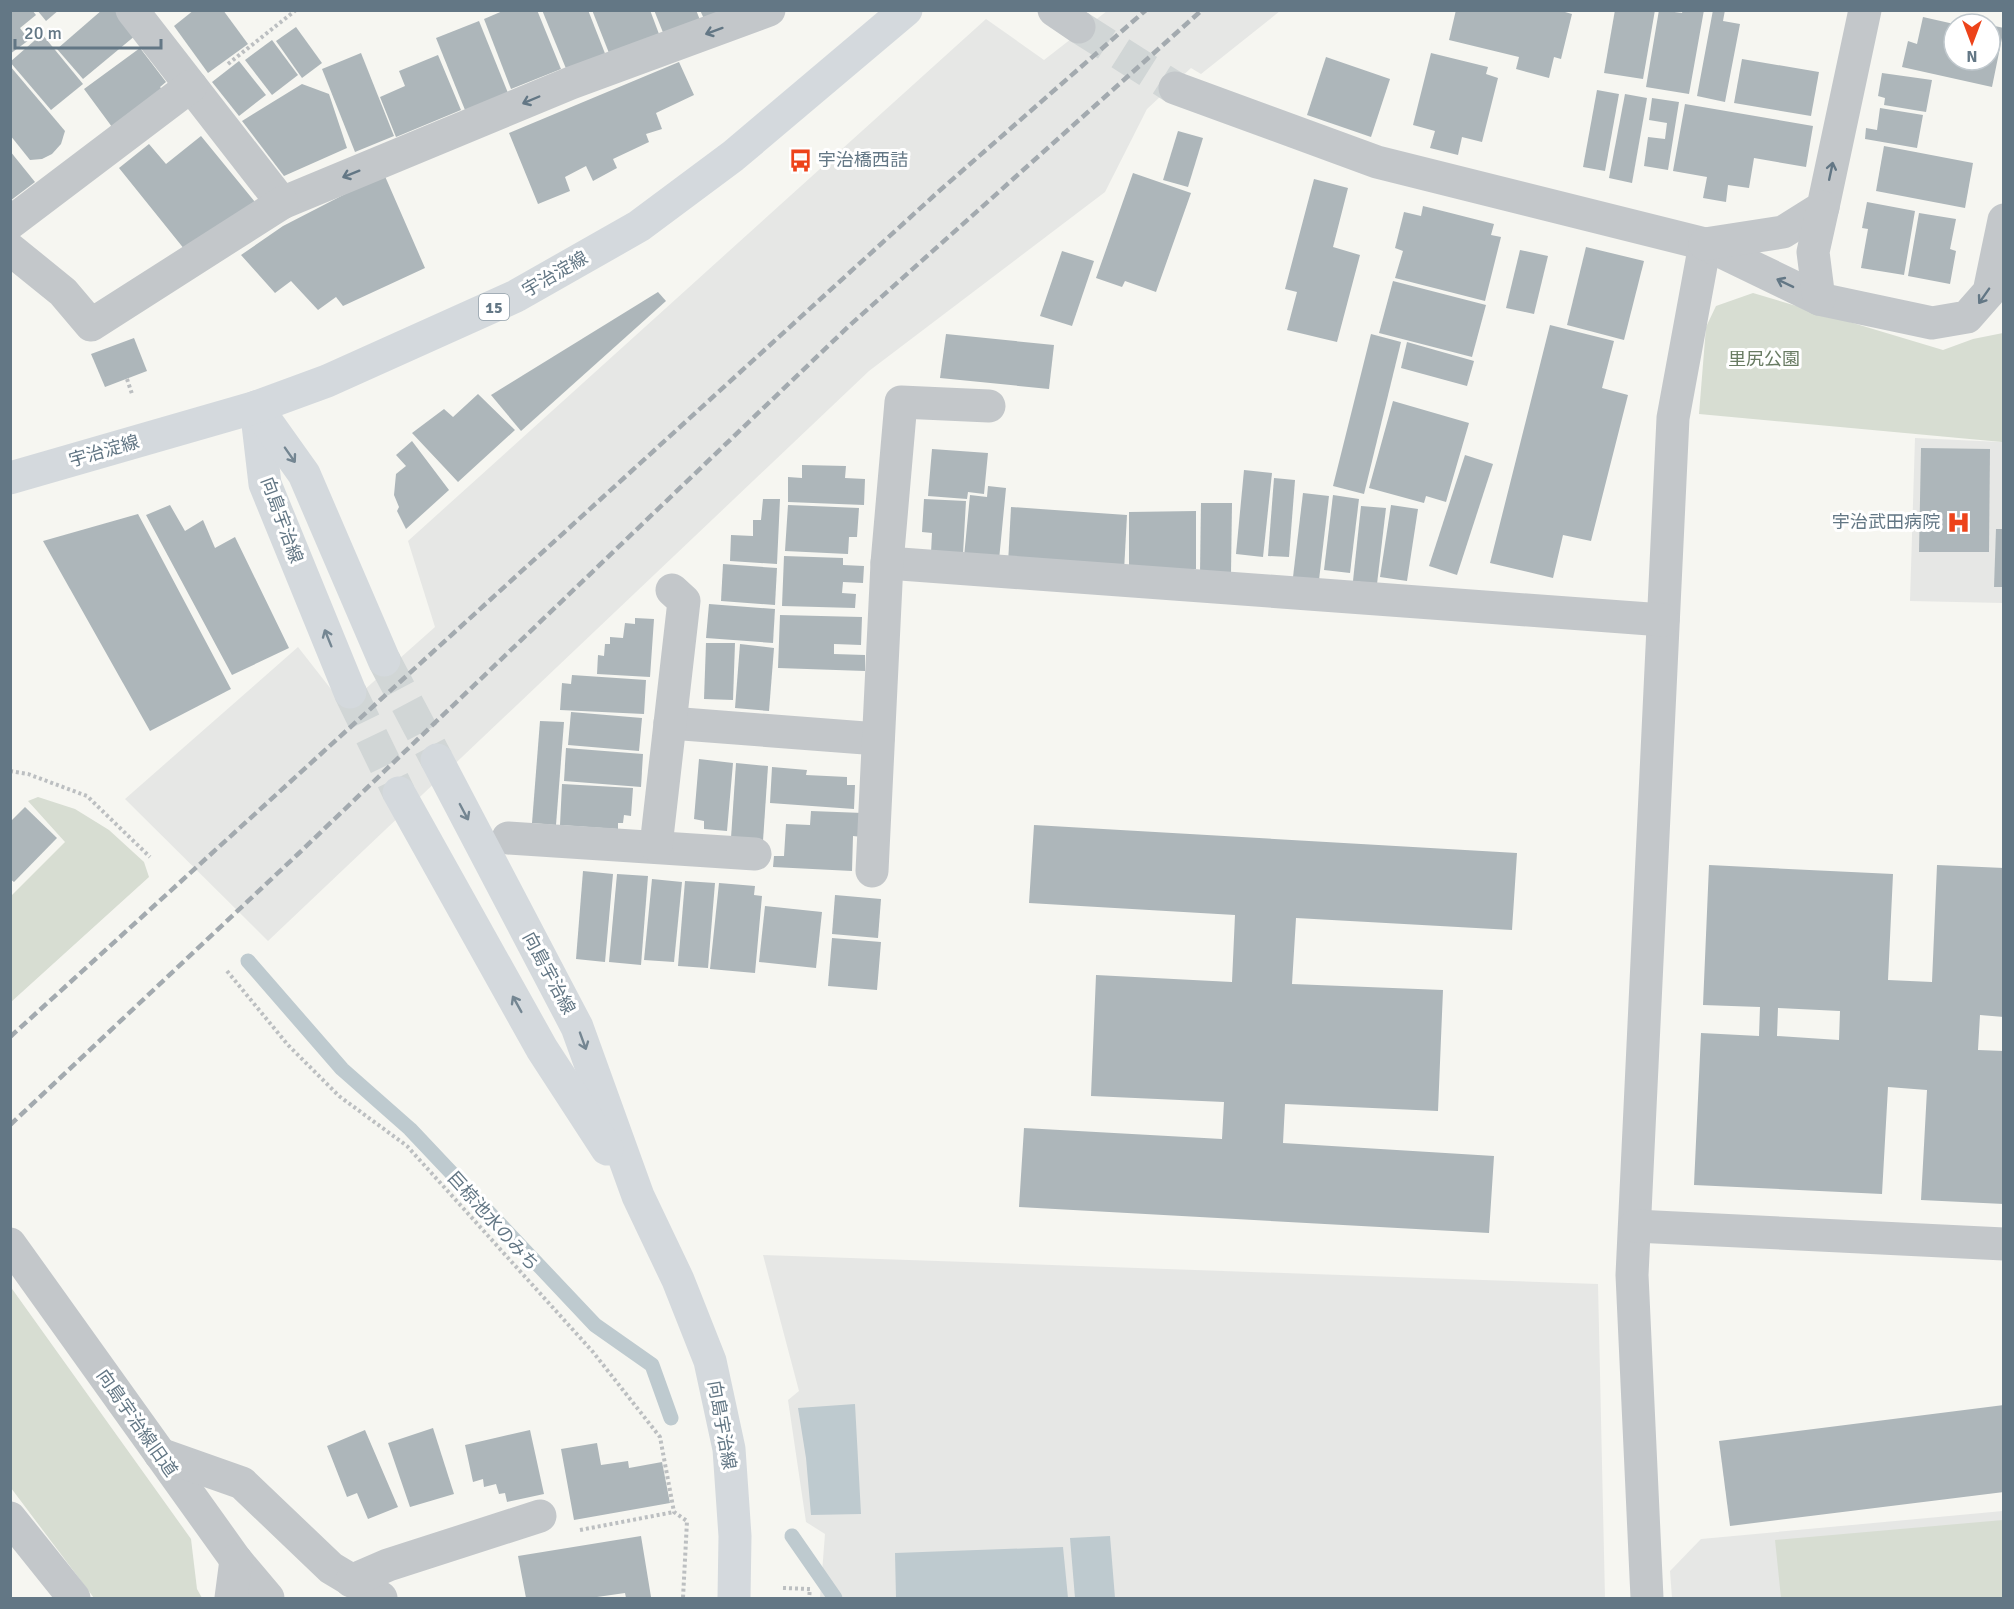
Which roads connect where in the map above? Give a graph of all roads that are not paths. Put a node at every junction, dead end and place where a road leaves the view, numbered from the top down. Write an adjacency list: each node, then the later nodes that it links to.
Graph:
1 (132, 10): 5 (street)
2 (769, 10): 7 (street, one-way to 7)
3 (1865, 10): 8 (street, one-way to 3)
4 (905, 11): 15 (main road, 宇治淀線 / 15)
5 (191, 86): 7 (street); 10 (street)
6 (1175, 88): 11 (street)
7 (282, 203): 12 (street)
8 (1823, 207): 11 (street); 13 (street)
9 (2004, 220): 13 (street, one-way to 13)
10 (10, 223)
11 (1705, 244): 13 (street, one-way to 11); 19 (street)
12 (10, 249)
13 (1819, 299)
14 (989, 406): 17 (street)
15 (256, 407): 16 (main road, 宇治淀線 / 15); 20 (main road, 向島宇治線, one-way to 20); 21 (main road, 向島宇治線, one-way to 15)
16 (10, 478)
17 (887, 563): 19 (street); 23 (street)
18 (672, 590): 22 (street)
19 (1663, 620): 31 (street)
20 (384, 660)
21 (350, 692)
22 (670, 723): 23 (street); 27 (street)
23 (878, 739): 29 (street)
24 (437, 760): 30 (main road, 向島宇治線, one-way to 30)
25 (399, 793): 30 (main road, 向島宇治線, one-way to 25)
26 (508, 838): 27 (street)
27 (656, 846): 28 (street)
28 (755, 854)
29 (872, 871)
30 (638, 1196): 43 (main road, 向島宇治線)
31 (1635, 1226): 33 (street); 44 (street)
32 (10, 1244): 34 (street, 向島宇治線旧道)
33 (2004, 1244)
34 (160, 1454): 37 (street, 向島宇治線旧道); 38 (street)
35 (540, 1516): 38 (street)
36 (10, 1518): 39 (street)
37 (236, 1560): 40 (street); 41 (street, 向島宇治線旧道)
38 (351, 1581): 42 (street)
39 (74, 1599)
40 (231, 1599)
41 (268, 1599)
42 (381, 1599)
43 (734, 1599)
44 (1647, 1599)

